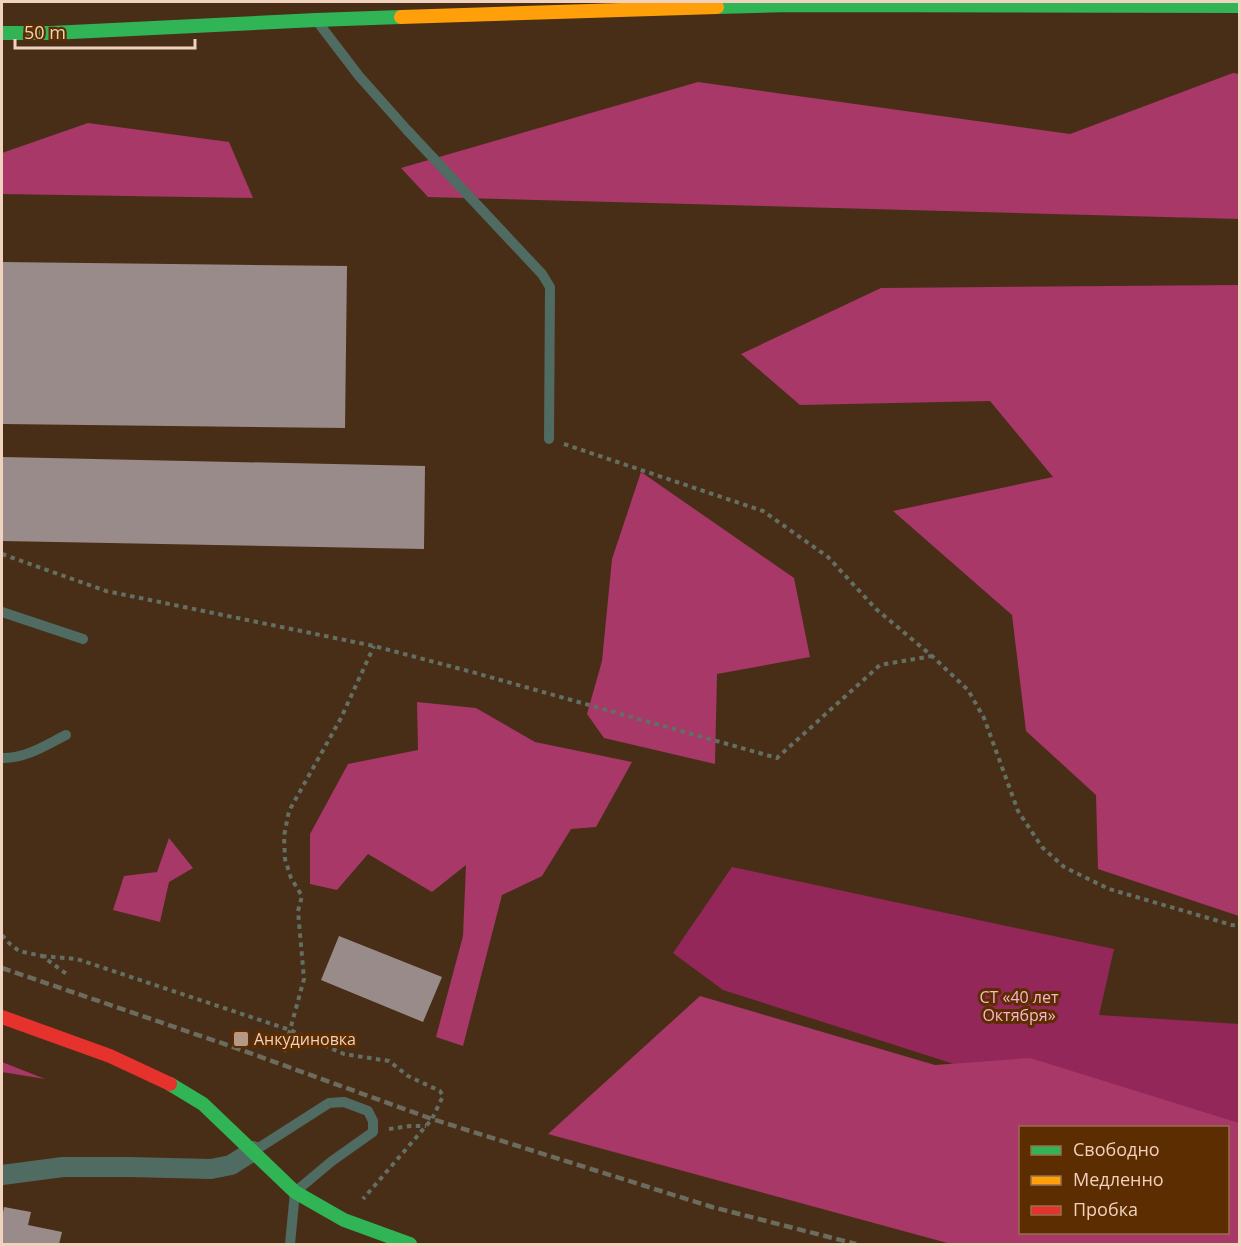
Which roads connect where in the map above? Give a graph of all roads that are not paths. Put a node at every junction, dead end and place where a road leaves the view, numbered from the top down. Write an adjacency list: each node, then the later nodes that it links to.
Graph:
1 (1239, 6): 2 (main road)
2 (316, 20): 3 (main road); 4 (lane)
3 (2, 33)
4 (549, 439)
5 (2, 612): 6 (lane)
6 (83, 639)
7 (66, 735): 8 (lane)
8 (2, 758)
9 (2, 1017): 10 (main road)
10 (253, 1151): 11 (street); 12 (main road); 12 (lane)
11 (2, 1175)
12 (295, 1192): 13 (lane); 14 (main road)
13 (290, 1245)
14 (410, 1245)

